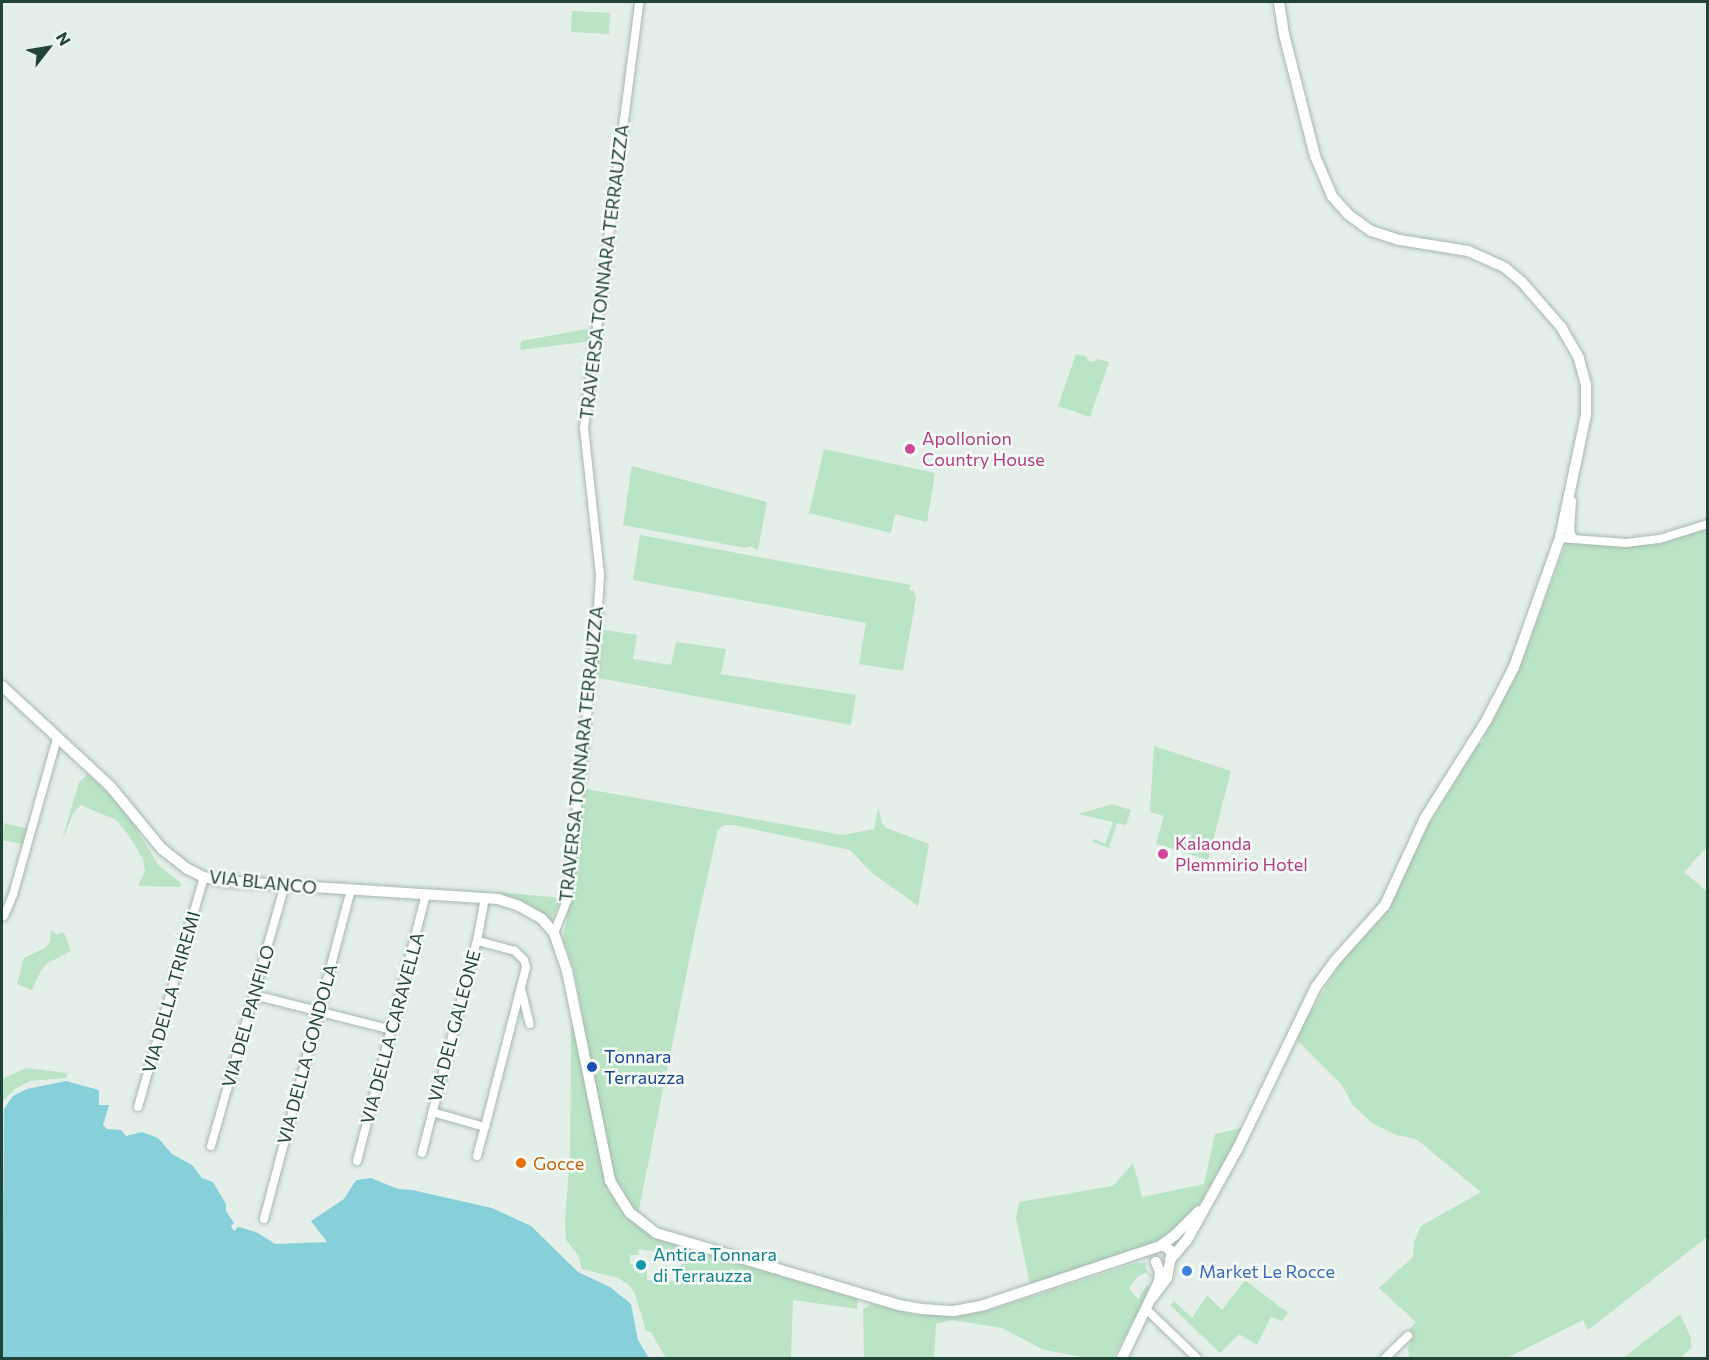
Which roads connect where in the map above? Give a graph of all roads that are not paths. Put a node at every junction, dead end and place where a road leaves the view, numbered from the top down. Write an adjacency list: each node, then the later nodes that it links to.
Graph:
1 (639, 2): 15 (street, TRAVERSA TONNARA TERRAUZZA)
2 (1279, 2): 3 (street)
3 (1573, 480): 5 (street); 6 (street)
4 (1707, 524): 6 (street)
5 (1560, 538): 6 (street); 29 (street)
6 (1573, 538)
7 (2, 686): 8 (street, VIA BLANCO)
8 (57, 738): 9 (street, VIA BLANCO); 14 (street)
9 (204, 877): 10 (street, VIA BLANCO); 22 (street, VIA DELLA TRIREMI)
10 (285, 885): 11 (street, VIA BLANCO); 18 (street, VIA DEL PANFILO)
11 (351, 890): 12 (street, VIA BLANCO); 19 (street, VIA DELLA GONDOLA)
12 (426, 895): 13 (street, VIA BLANCO); 21 (street, VIA DELLA CARAVELLA)
13 (485, 898): 15 (street, VIA BLANCO); 16 (street, VIA DEL GALEONE)
14 (2, 918)
15 (554, 933): 34 (street)
16 (477, 941): 17 (street); 23 (street, VIA DEL GALEONE)
17 (521, 987): 20 (street); 24 (street)
18 (254, 995): 19 (street); 25 (street, VIA DEL PANFILO)
19 (319, 1011): 21 (street); 30 (street, VIA DELLA GONDOLA)
20 (530, 1024)
21 (392, 1030): 28 (street, VIA DELLA CARAVELLA)
22 (138, 1107)
23 (432, 1112): 24 (street); 26 (street, VIA DEL GALEONE)
24 (485, 1126): 27 (street)
25 (211, 1146)
26 (422, 1153)
27 (477, 1156)
28 (357, 1161)
29 (1207, 1201): 31 (street); 33 (street)
30 (264, 1219)
31 (1158, 1247): 32 (street); 33 (street); 34 (street)
32 (1155, 1261): 33 (street); 34 (street); 35 (street)
33 (1170, 1261): 35 (street)
34 (1105, 1265)
35 (1152, 1298): 36 (street)
36 (1146, 1309): 38 (street); 39 (street)
37 (1408, 1336): 40 (street)
38 (1122, 1359)
39 (1197, 1359)
40 (1385, 1359)

